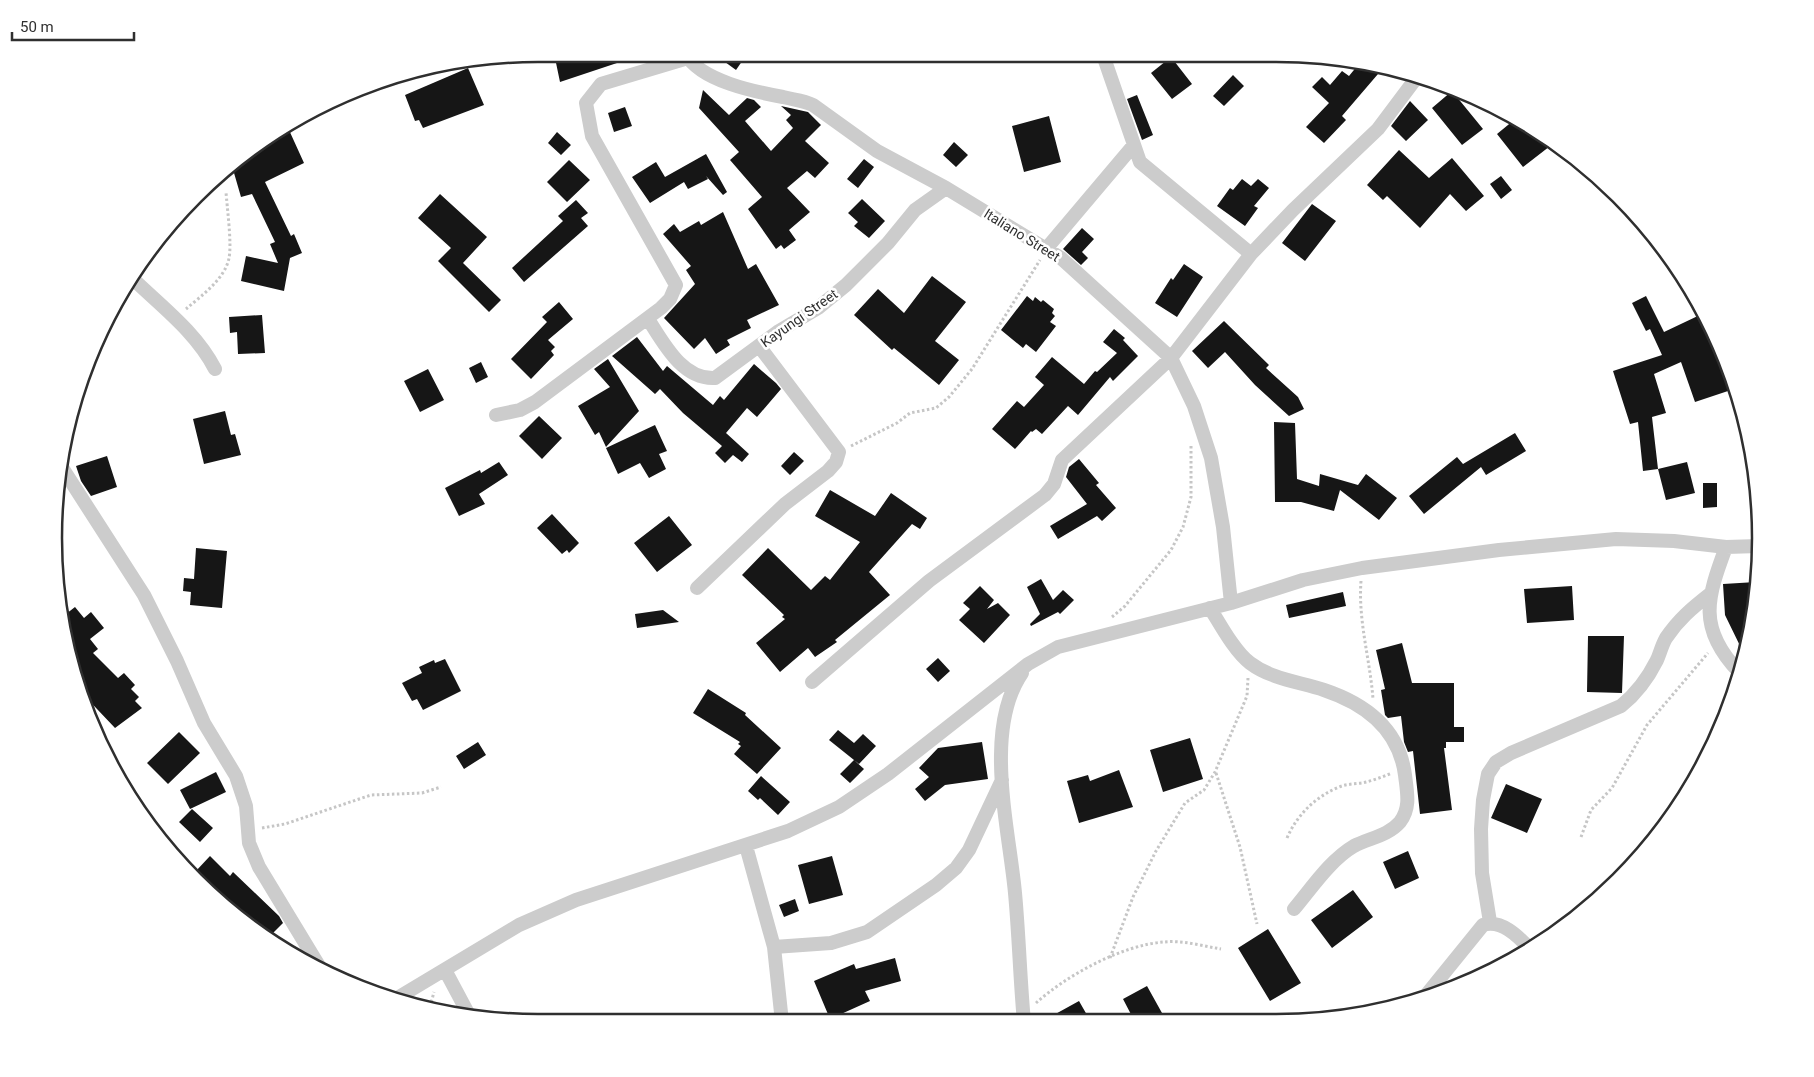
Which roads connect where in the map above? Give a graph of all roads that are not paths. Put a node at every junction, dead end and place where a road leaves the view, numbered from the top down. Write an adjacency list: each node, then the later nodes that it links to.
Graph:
1 (668, 62): 10 (street)
2 (693, 62): 6 (street, Italiano Street)
3 (1106, 62): 5 (street)
4 (1413, 83): 8 (street)
5 (1133, 146): 7 (street); 8 (street)
6 (946, 188): 7 (street, Italiano Street); 11 (street, Kayungi Street)
7 (1046, 249): 12 (street, Italiano Street)
8 (1251, 254): 12 (street)
9 (137, 283): 13 (street)
10 (648, 319): 11 (street, Kayungi Street); 14 (street)
11 (758, 346): 18 (street)
12 (1171, 358): 20 (street, Italiano Street); 24 (street)
13 (215, 369)
14 (496, 415)
15 (67, 475): 31 (street)
16 (1726, 546): 17 (street); 19 (street); 20 (street)
17 (1752, 546)
18 (696, 588)
19 (1710, 594): 23 (street); 28 (street)
20 (1231, 603): 21 (street)
21 (1210, 608): 22 (street); 27 (street)
22 (1028, 664): 25 (street); 26 (street)
23 (1734, 665)
24 (812, 682)
25 (1002, 779): 30 (street); 37 (street)
26 (746, 846): 30 (street); 32 (street)
27 (1294, 909)
28 (1490, 922): 29 (street); 33 (street)
29 (1525, 944)
30 (774, 947): 36 (street)
31 (314, 958)
32 (445, 970): 34 (street); 35 (street)
33 (1431, 988)
34 (403, 995)
35 (464, 1008)
36 (781, 1014)
37 (1023, 1014)

